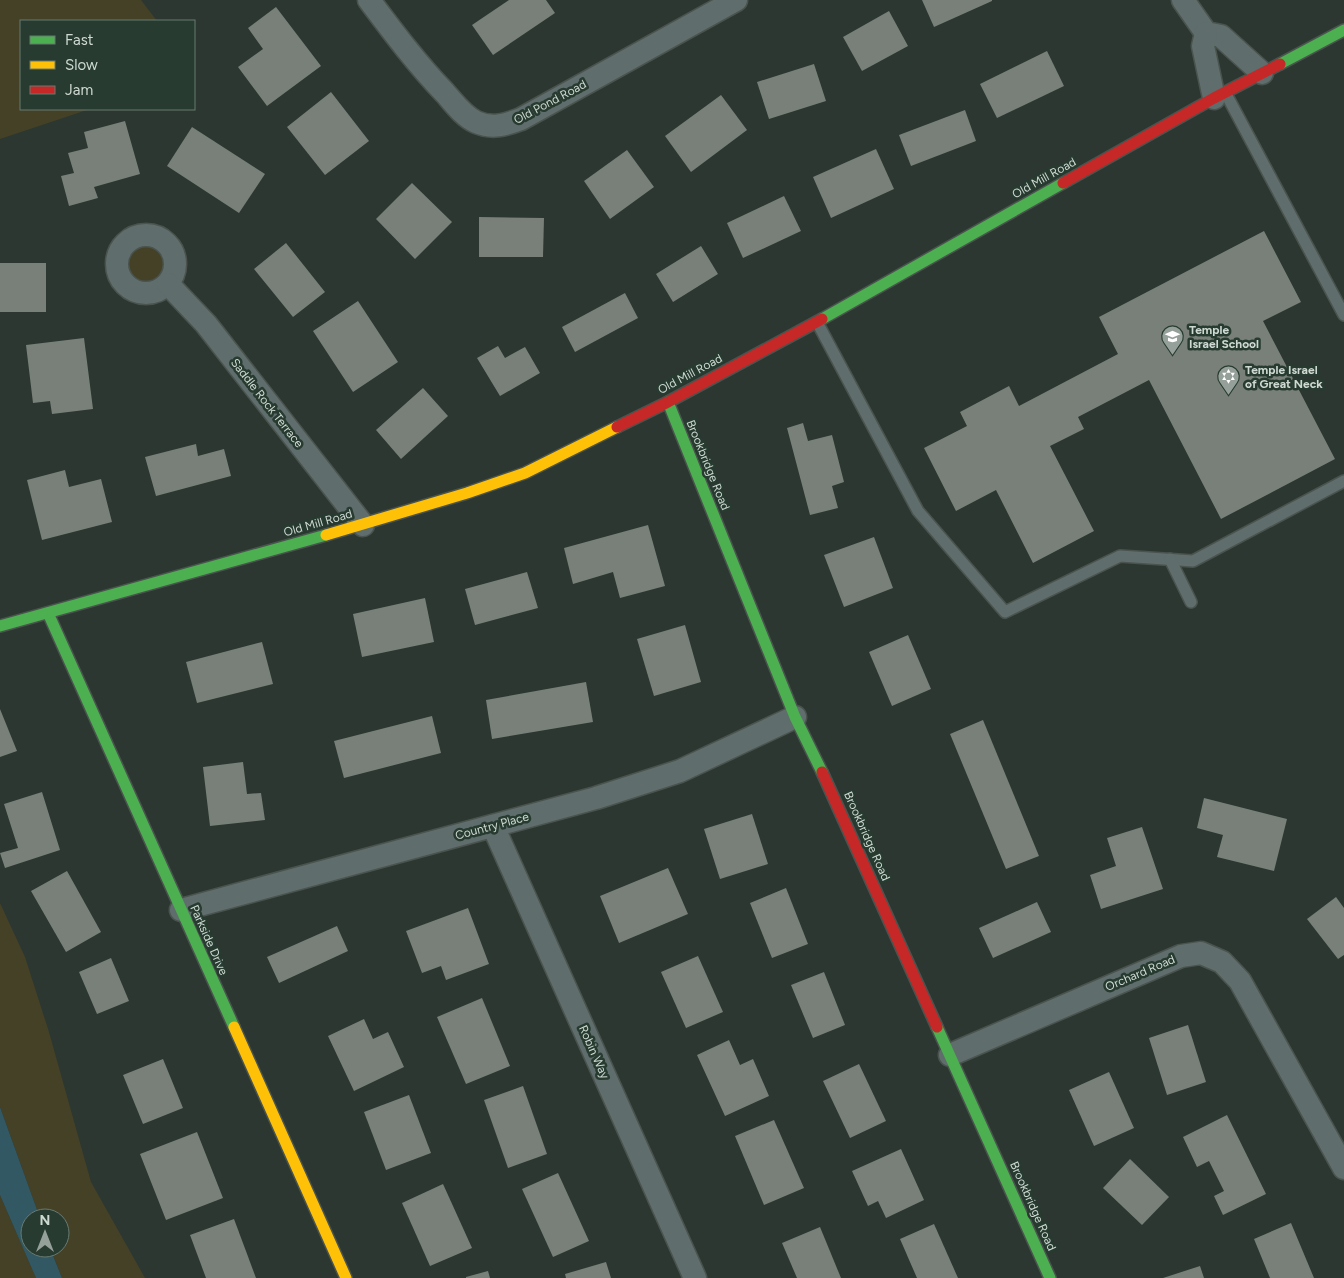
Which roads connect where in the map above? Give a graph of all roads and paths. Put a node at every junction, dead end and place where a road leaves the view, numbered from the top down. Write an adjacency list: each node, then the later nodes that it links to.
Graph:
1 (369, 0): 2 (street, Old Pond Road)
2 (736, 0)
3 (1183, 0): 5 (street)
4 (1344, 30): 6 (street, Old Mill Road)
5 (1206, 33): 6 (street); 7 (street)
6 (1262, 73): 7 (street, Old Mill Road)
7 (1220, 95): 9 (lane); 10 (street, Old Mill Road)
8 (168, 284): 13 (street, Saddle Rock Terrace)
9 (1344, 315)
10 (816, 322): 11 (street, Old Mill Road); 14 (lane)
11 (668, 402): 13 (street, Old Mill Road); 18 (street, Brookbridge Road)
12 (1344, 481): 14 (lane)
13 (363, 525): 16 (street, Old Mill Road)
14 (1170, 559): 15 (lane)
15 (1191, 602)
16 (48, 613): 17 (street, Old Mill Road); 20 (street, Parkside Drive)
17 (0, 626)
18 (796, 717): 19 (street, Country Place); 21 (street, Brookbridge Road)
19 (493, 826): 20 (street, Country Place); 24 (street, Robin Way)
20 (180, 910): 23 (street, Parkside Drive)
21 (950, 1055): 22 (street, Orchard Road); 25 (street, Brookbridge Road)
22 (1344, 1168)
23 (346, 1278)
24 (695, 1278)
25 (1050, 1278)

